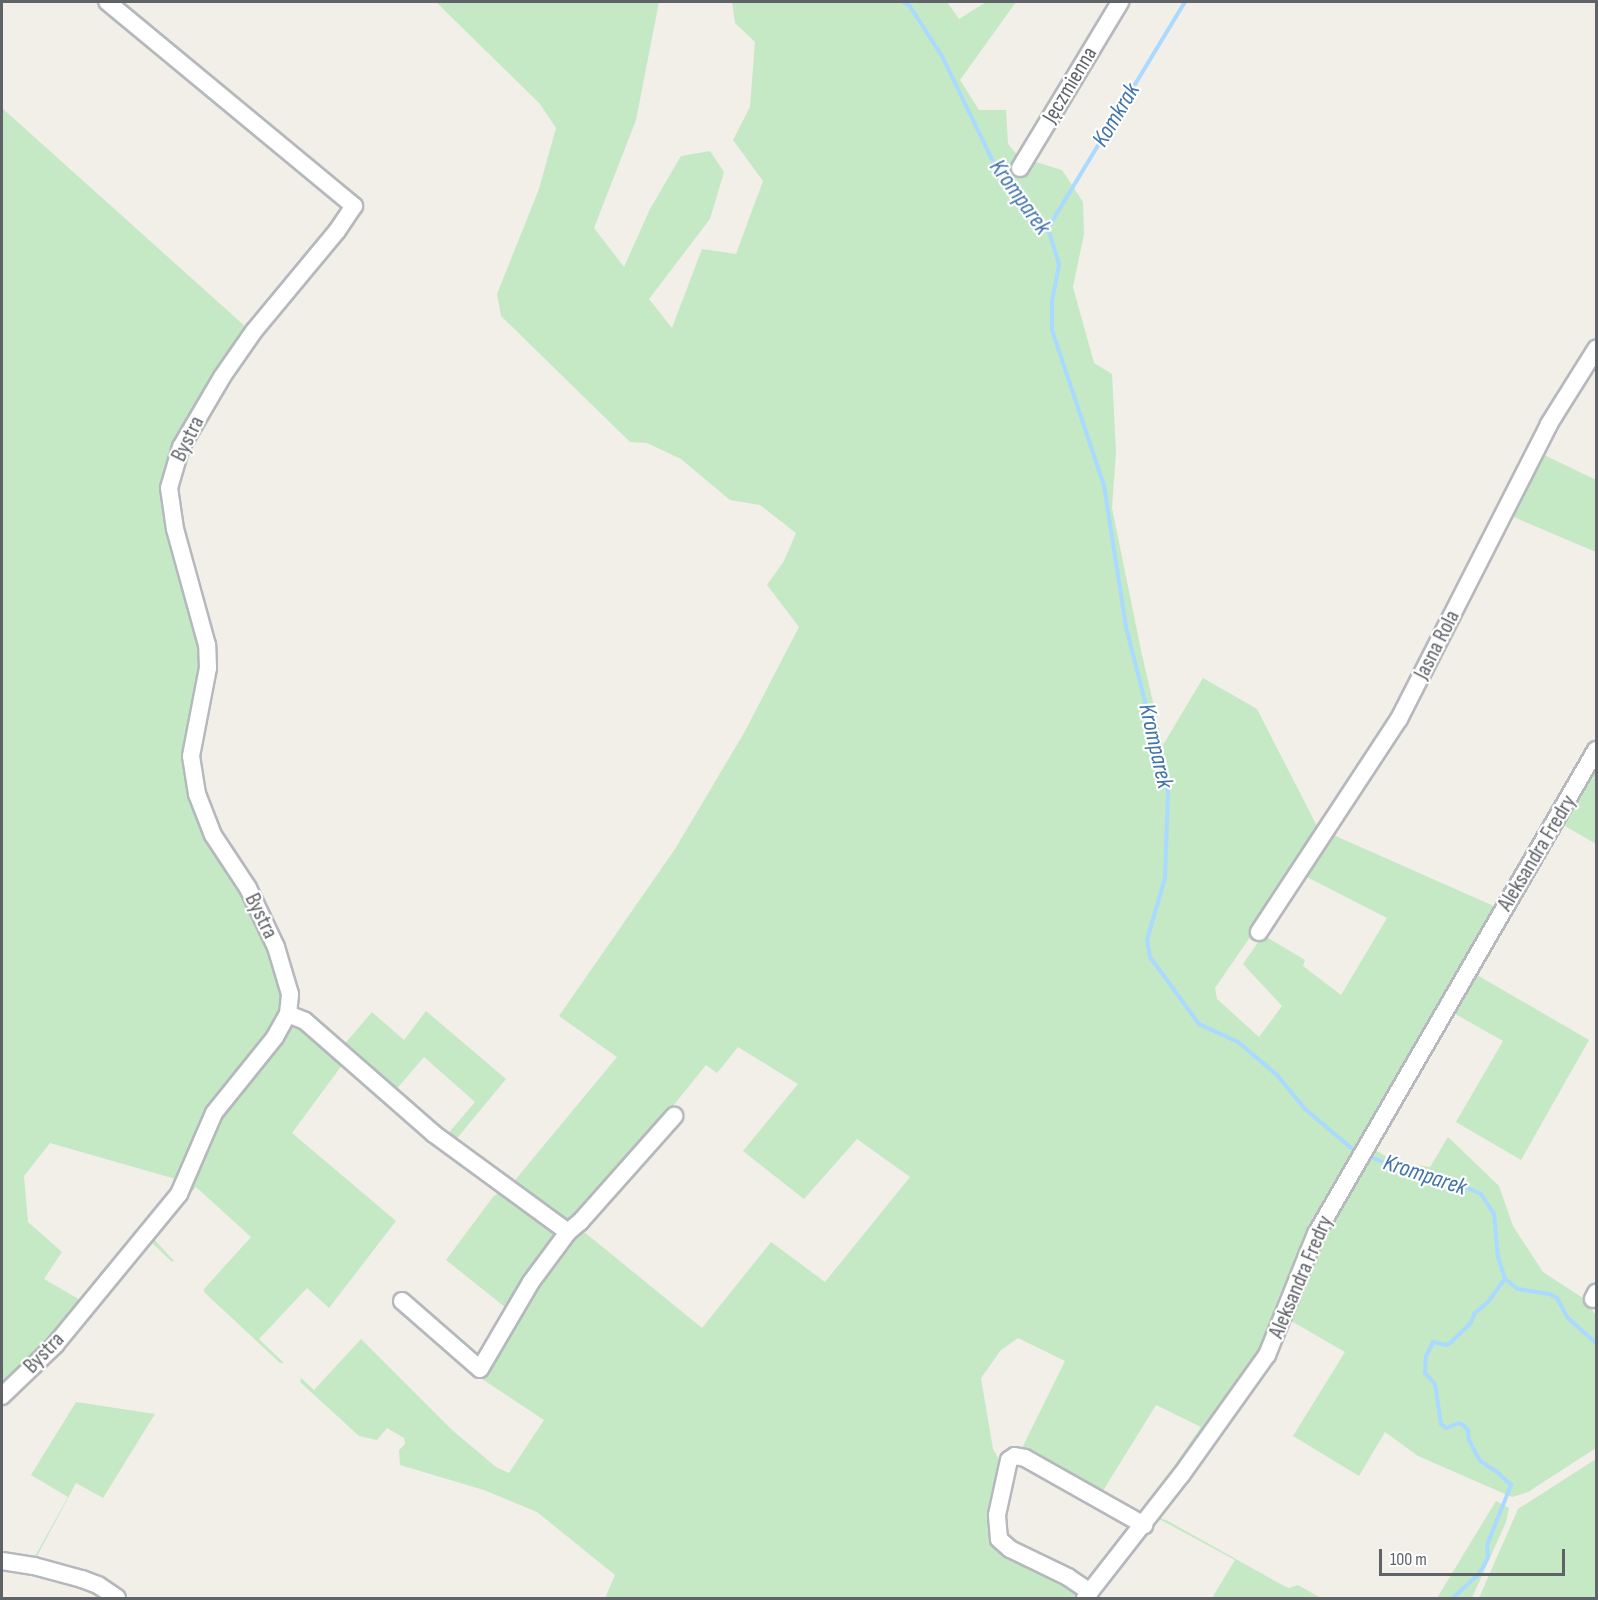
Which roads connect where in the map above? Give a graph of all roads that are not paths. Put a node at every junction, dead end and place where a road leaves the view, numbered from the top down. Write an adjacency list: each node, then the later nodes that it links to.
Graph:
1 (107, 2): 7 (street, Bystra)
2 (1120, 2): 3 (street, Jęczmienna)
3 (1020, 168)
4 (1596, 349): 6 (street, Jasna Rola)
5 (1596, 750): 12 (street, Aleksandra Fredry)
6 (1259, 932)
7 (288, 1014): 9 (street); 11 (street, Bystra)
8 (674, 1116): 9 (street)
9 (568, 1232): 10 (street)
10 (402, 1301)
11 (2, 1396)
12 (1144, 1525): 14 (street, Aleksandra Fredry); 14 (street)
13 (2, 1561): 15 (street)
14 (1088, 1595)
15 (117, 1599)

